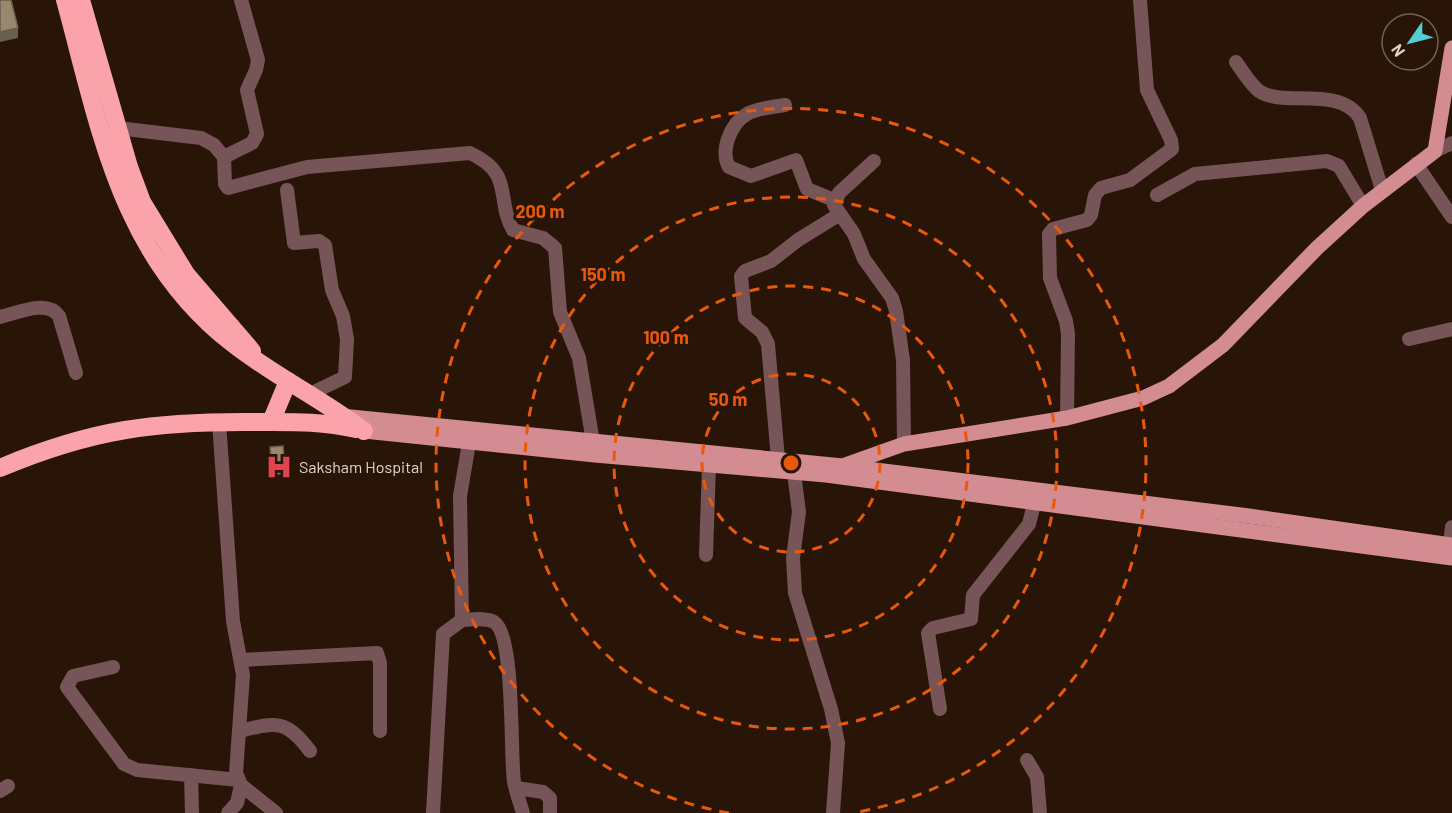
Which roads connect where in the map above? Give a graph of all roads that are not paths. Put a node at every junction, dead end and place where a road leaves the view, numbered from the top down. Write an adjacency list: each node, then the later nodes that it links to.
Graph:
1 (65, 0): 24 (highway)
2 (81, 0): 8 (highway)
3 (241, 0): 11 (street)
4 (1140, 0): 29 (street)
5 (1452, 48): 10 (main road)
6 (1236, 62): 15 (street)
7 (785, 105): 17 (street)
8 (118, 128): 11 (street); 24 (highway)
9 (1452, 143): 10 (street)
10 (1435, 151): 13 (main road)
11 (224, 157): 34 (street)
12 (874, 161): 17 (street)
13 (1416, 164): 15 (main road); 20 (street)
14 (287, 190): 27 (street)
15 (1382, 190): 18 (main road)
16 (1157, 195): 18 (street)
17 (834, 200): 19 (street)
18 (1363, 206): 29 (main road)
19 (840, 214): 36 (street); 37 (street)
20 (1452, 217)
21 (0, 317): 25 (street)
22 (1452, 329): 23 (street)
23 (1409, 339)
24 (264, 366): 26 (highway)
25 (76, 373)
26 (288, 381): 27 (highway); 31 (highway)
27 (310, 394): 28 (highway)
28 (344, 416): 32 (main road); 33 (highway); 34 (main road)
29 (1067, 418): 36 (main road)
30 (219, 422): 31 (highway); 40 (highway); 48 (street)
31 (272, 422): 32 (highway)
32 (323, 422): 33 (highway)
33 (364, 431): 35 (main road)
34 (593, 442): 37 (main road)
35 (469, 443): 38 (main road); 47 (street)
36 (904, 444): 39 (main road)
37 (778, 459): 39 (main road)
38 (709, 465): 41 (main road); 46 (street)
39 (843, 466): 42 (main road); 43 (main road)
40 (0, 468)
41 (794, 473): 42 (main road); 64 (street)
42 (826, 475): 43 (main road)
43 (1037, 496): 45 (main road); 50 (street)
44 (1452, 527): 45 (street)
45 (1451, 549)
46 (706, 555)
47 (462, 621): 57 (street); 61 (street)
48 (241, 660): 51 (street); 52 (street)
49 (113, 667): 55 (street)
50 (940, 709)
51 (240, 731): 53 (street); 56 (street)
52 (380, 731)
53 (310, 752)
54 (1027, 760): 65 (street)
55 (191, 775): 56 (street); 58 (street)
56 (240, 782): 59 (street); 60 (street)
57 (516, 788): 62 (street); 63 (street)
58 (192, 813)
59 (228, 813)
60 (276, 813)
61 (433, 813)
62 (523, 813)
63 (550, 813)
64 (833, 813)
65 (1040, 813)

